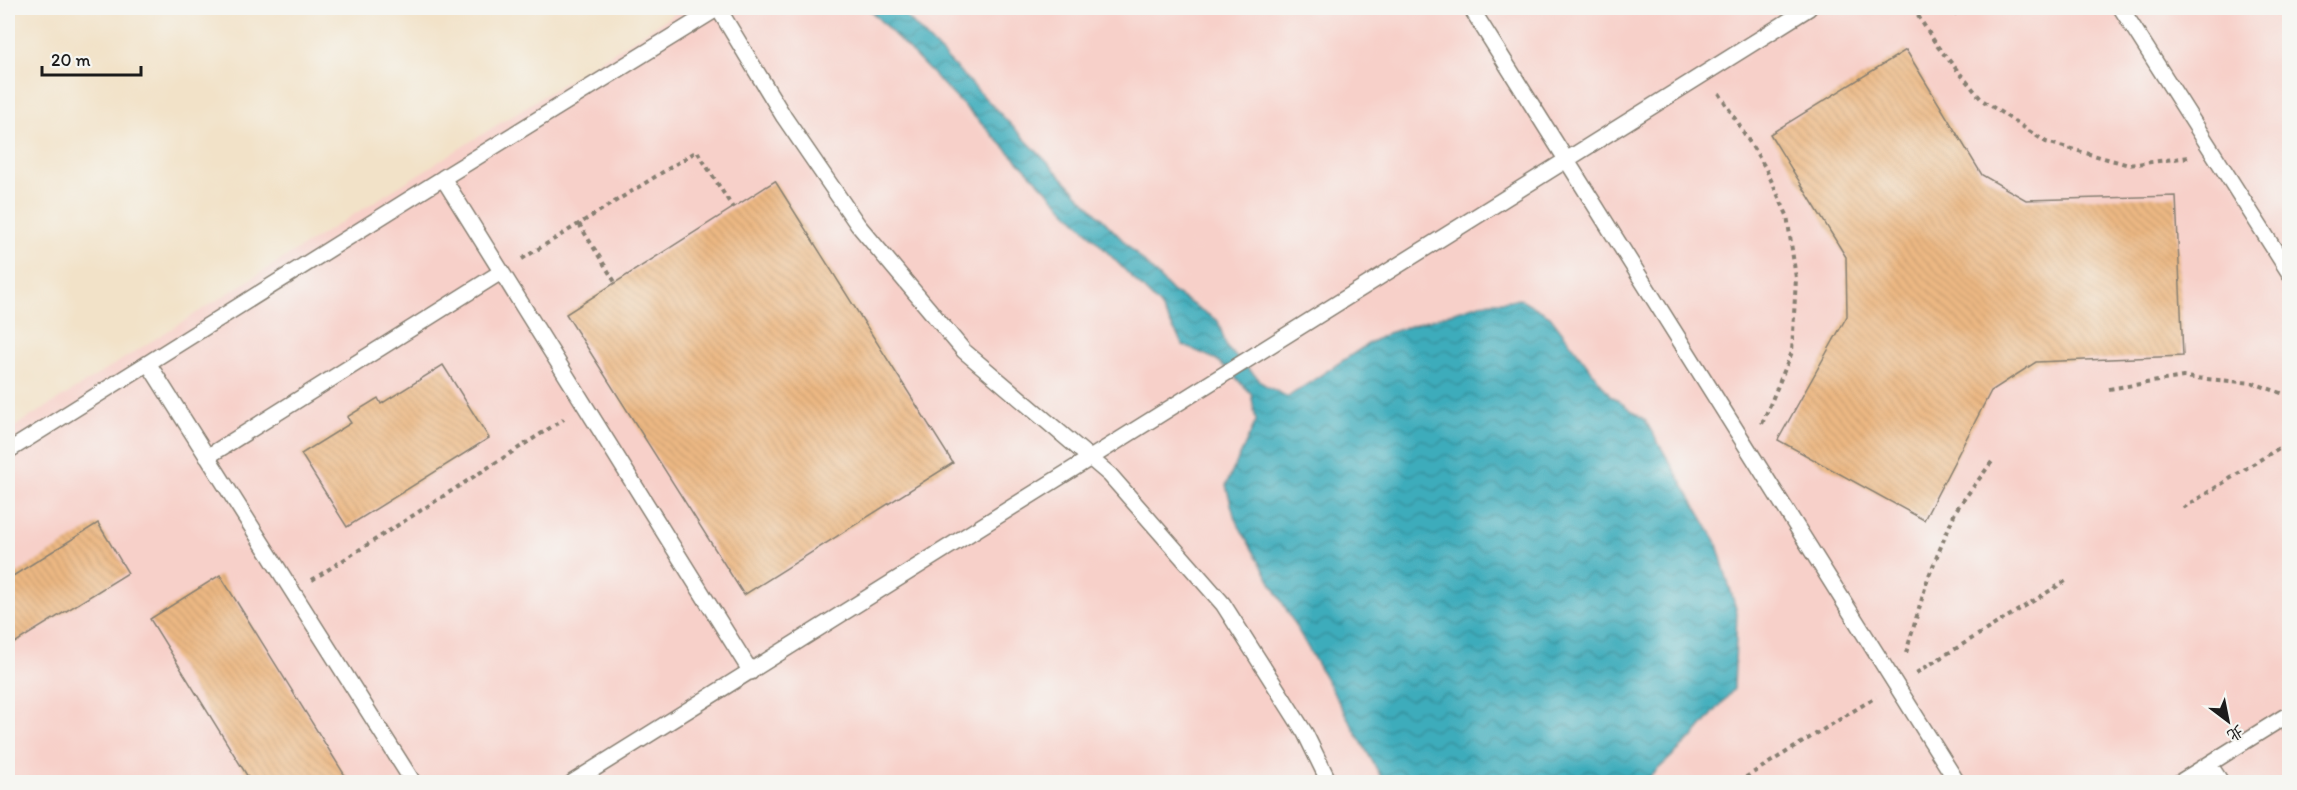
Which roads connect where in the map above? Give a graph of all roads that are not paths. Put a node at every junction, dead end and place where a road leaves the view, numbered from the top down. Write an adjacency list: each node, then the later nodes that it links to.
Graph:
1 (1471, 8): 4 (lane)
2 (1809, 8): 4 (lane)
3 (2121, 8): 7 (lane)
4 (1567, 160): 11 (lane); 18 (lane)
5 (442, 178): 6 (lane); 8 (lane); 11 (lane)
6 (501, 272): 10 (lane); 12 (lane)
7 (2289, 274)
8 (148, 363): 9 (lane); 10 (lane)
9 (8, 451)
10 (207, 457): 15 (lane)
11 (1091, 458): 12 (lane); 17 (lane)
12 (751, 672): 16 (lane)
13 (2288, 719): 14 (lane)
14 (2209, 764): 19 (lane); 20 (lane)
15 (413, 783)
16 (573, 783)
17 (1329, 783)
18 (1957, 783)
19 (2180, 783)
20 (2221, 783)

